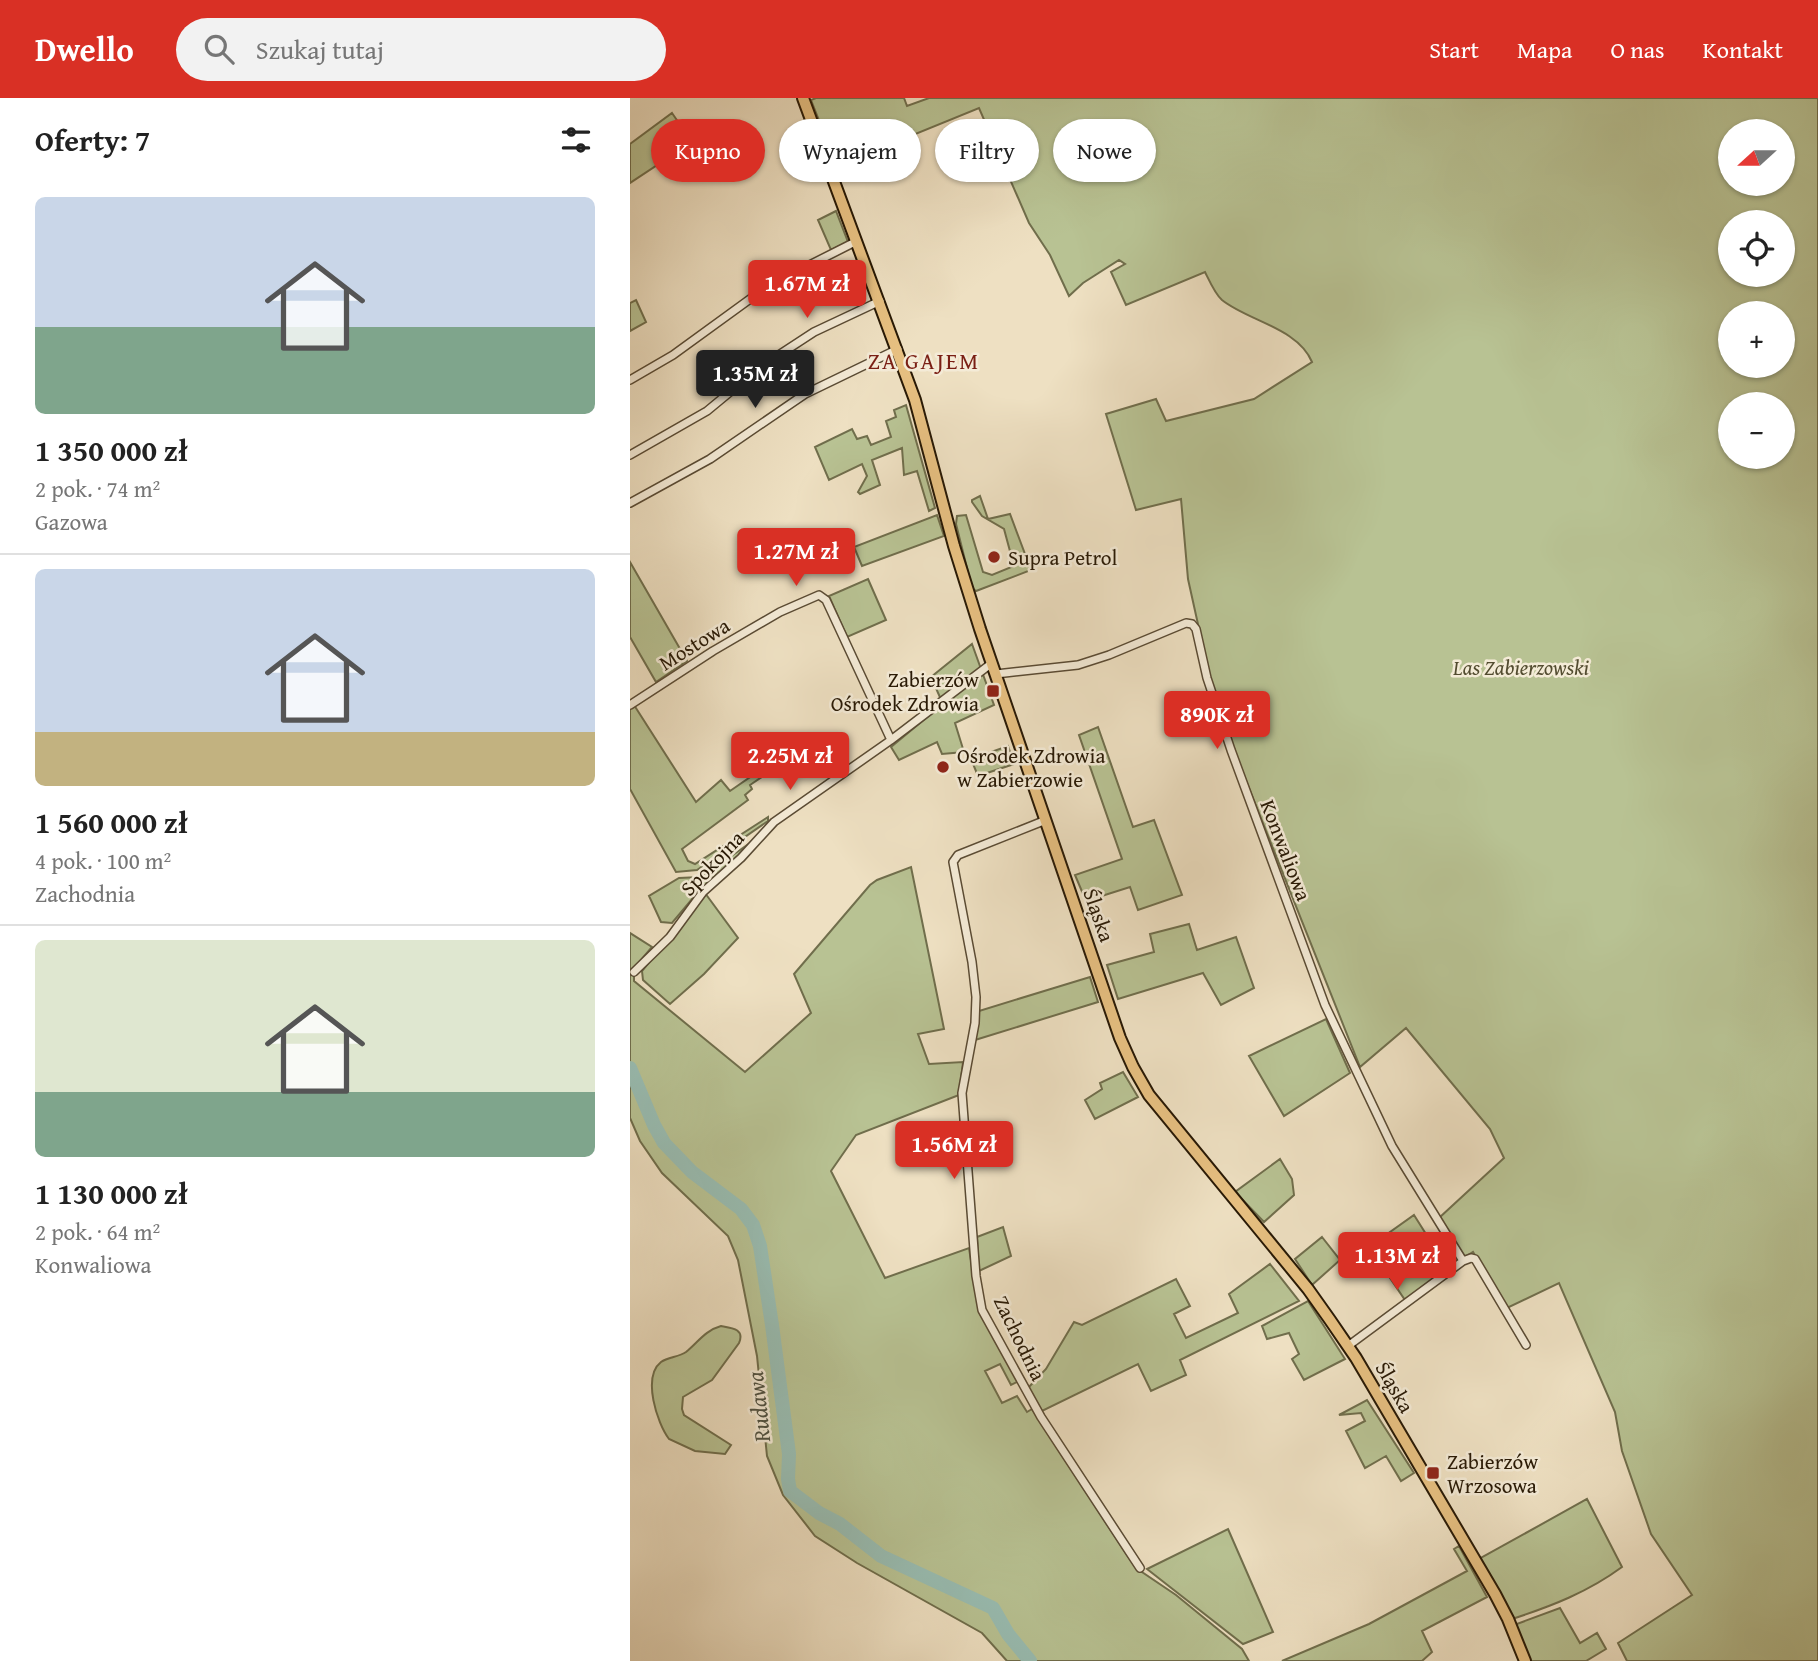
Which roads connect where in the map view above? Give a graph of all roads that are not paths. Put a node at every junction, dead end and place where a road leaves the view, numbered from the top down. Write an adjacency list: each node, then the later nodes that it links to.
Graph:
1 (803, 98): 2 (main road, Śląska)
2 (857, 241): 3 (main road, Śląska); 5 (street)
3 (880, 301): 4 (main road, Śląska); 6 (street)
4 (898, 349): 7 (street); 8 (main road, Śląska)
5 (630, 380)
6 (630, 455)
7 (630, 503)
8 (994, 668): 10 (street, Spokojna); 11 (main road, Śląska); 13 (street, Konwaliowa)
9 (630, 705): 10 (street, Mostowa)
10 (891, 740): 12 (street, Spokojna)
11 (1046, 820): 15 (main road, Śląska); 16 (street, Zachodnia)
12 (634, 972)
13 (1463, 1261): 14 (street, Konwaliowa); 15 (street)
14 (1526, 1345)
15 (1348, 1346): 17 (main road, Śląska)
16 (1140, 1568)
17 (1525, 1661)

